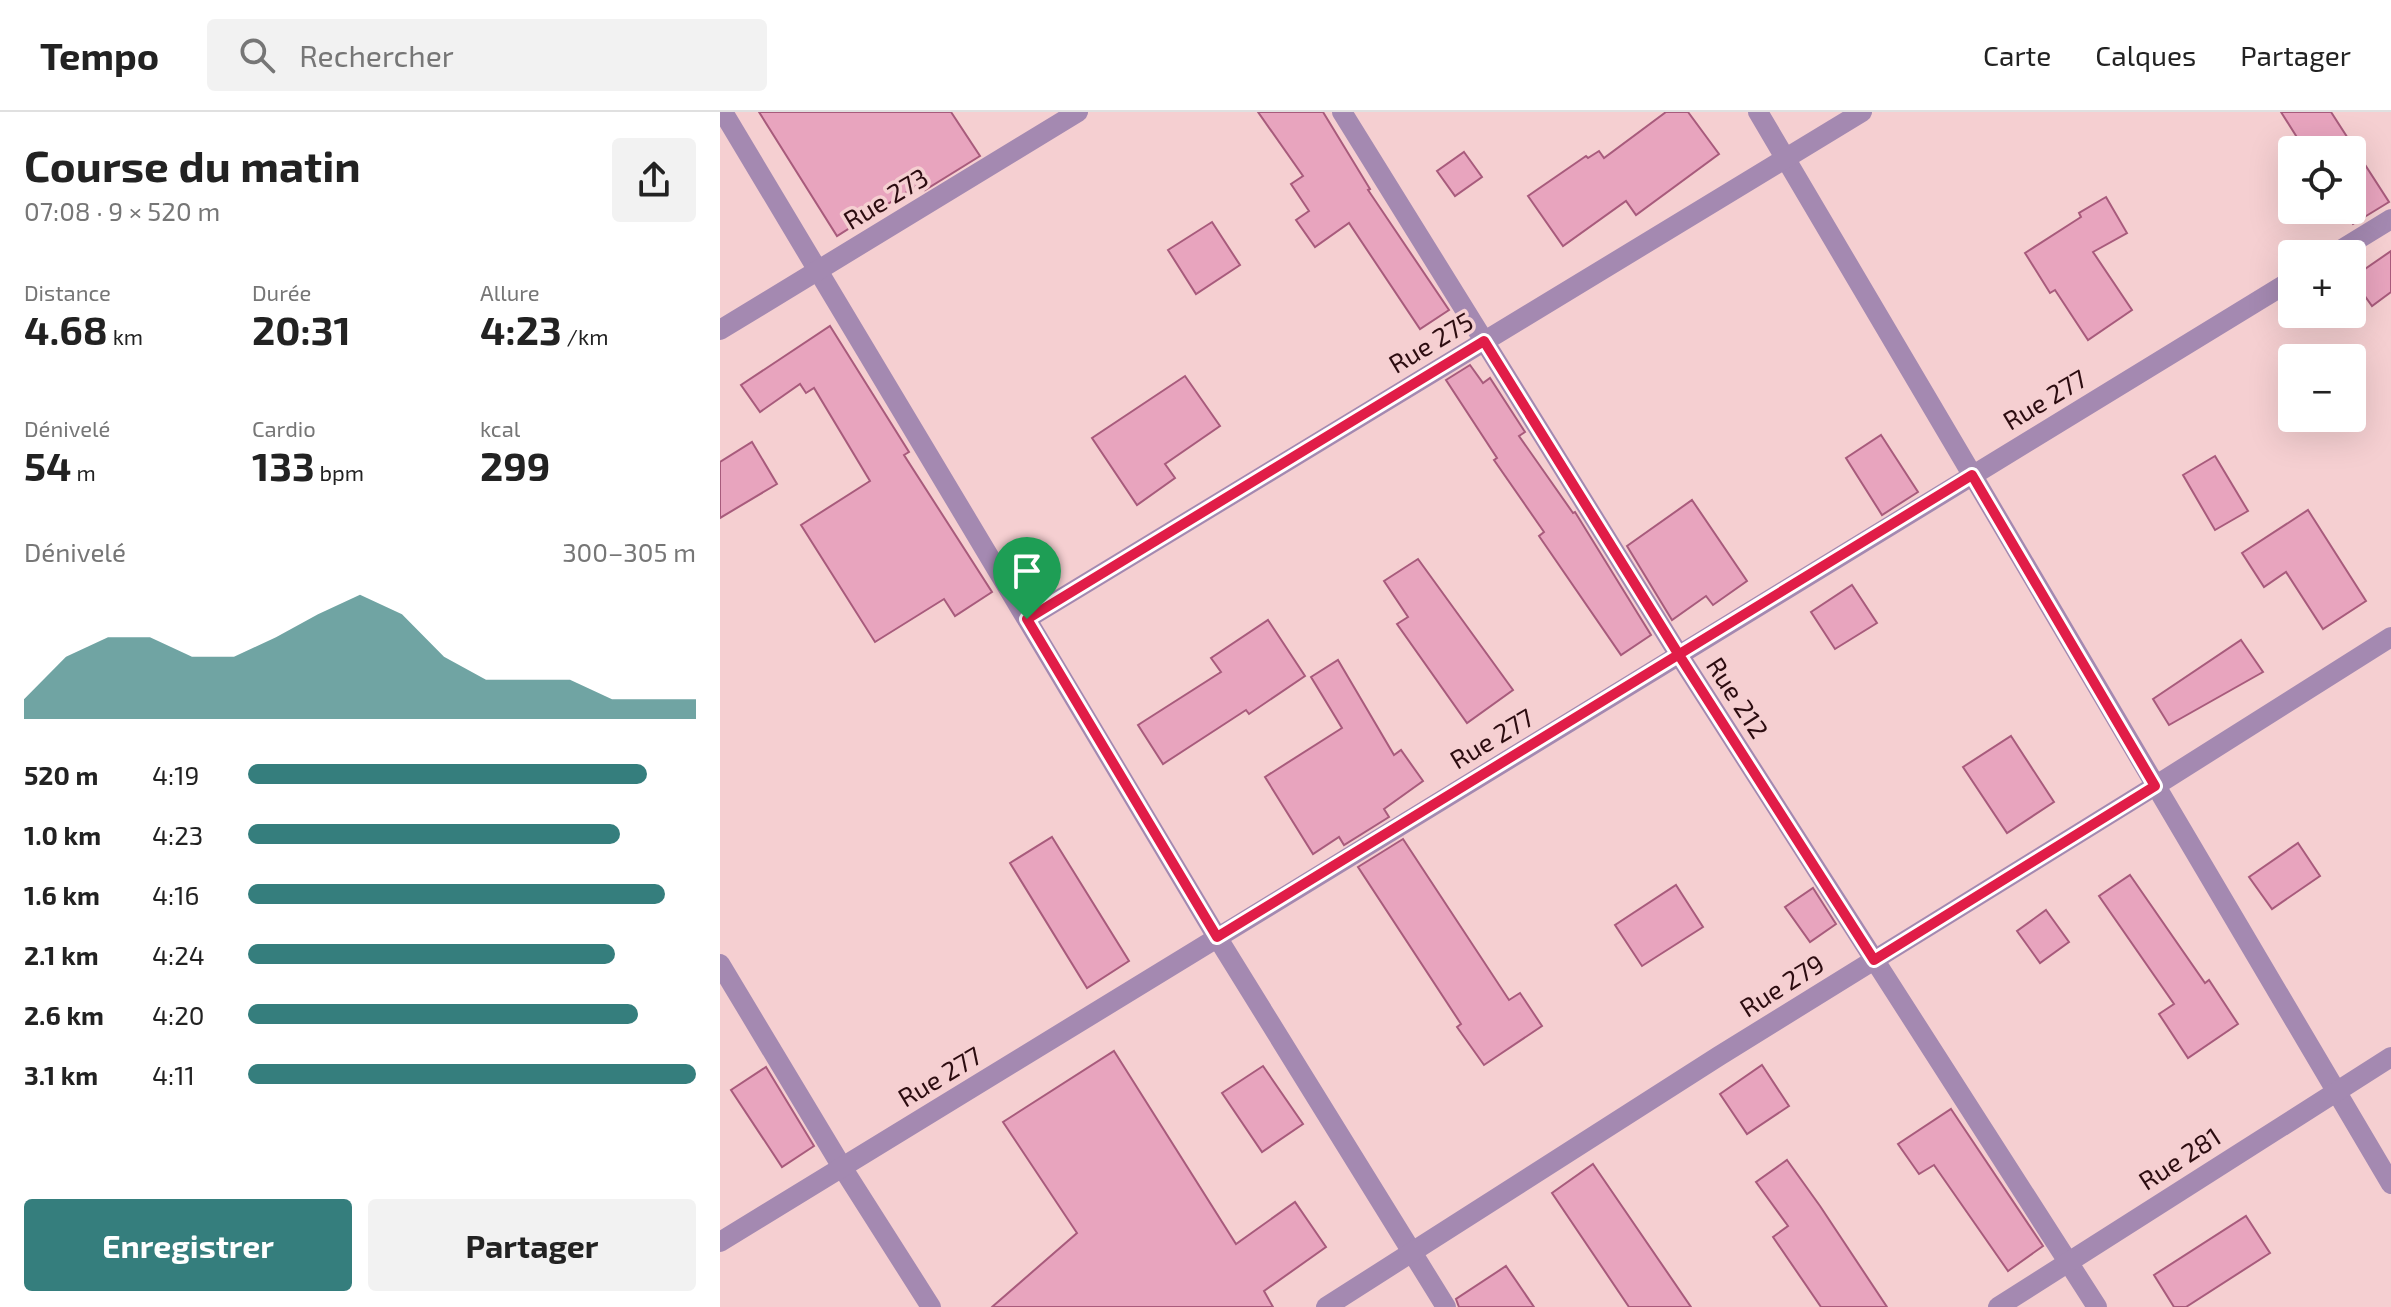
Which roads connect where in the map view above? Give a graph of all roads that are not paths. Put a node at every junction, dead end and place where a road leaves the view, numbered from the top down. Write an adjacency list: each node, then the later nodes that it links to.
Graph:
1 (723, 112): 9 (street)
2 (1078, 112): 9 (street, Rue 273)
3 (1342, 112): 12 (street, Rue 212)
4 (1758, 112): 6 (street)
5 (1862, 112): 6 (street, Rue 275)
6 (1786, 158): 12 (street, Rue 275); 13 (street)
7 (2391, 219): 8 (street)
8 (2357, 240)
9 (818, 271): 11 (street, Rue 273); 14 (street)
10 (2278, 289): 13 (street, Rue 277)
11 (720, 330)
12 (1484, 341): 14 (street, Rue 275); 16 (street, Rue 212)
13 (1972, 475): 16 (street, Rue 277); 17 (street)
14 (1027, 619): 18 (street)
15 (2391, 637): 17 (street, Rue 279)
16 (1679, 655): 18 (street, Rue 277); 19 (street, Rue 212)
17 (2155, 786): 19 (street, Rue 279); 22 (street)
18 (1217, 937): 23 (street, Rue 277); 26 (street)
19 (1874, 960): 26 (street, Rue 279); 27 (street, Rue 212)
20 (720, 964): 23 (street)
21 (2391, 1057): 22 (street, Rue 281)
22 (2336, 1091): 24 (street); 27 (street, Rue 281)
23 (842, 1167): 25 (street, Rue 277); 28 (street)
24 (2391, 1184)
25 (720, 1242)
26 (1412, 1252): 29 (street, Rue 279); 30 (street)
27 (2068, 1262): 31 (street, Rue 281); 32 (street, Rue 212)
28 (931, 1307)
29 (1326, 1307)
30 (1446, 1307)
31 (1998, 1307)
32 (2097, 1307)

